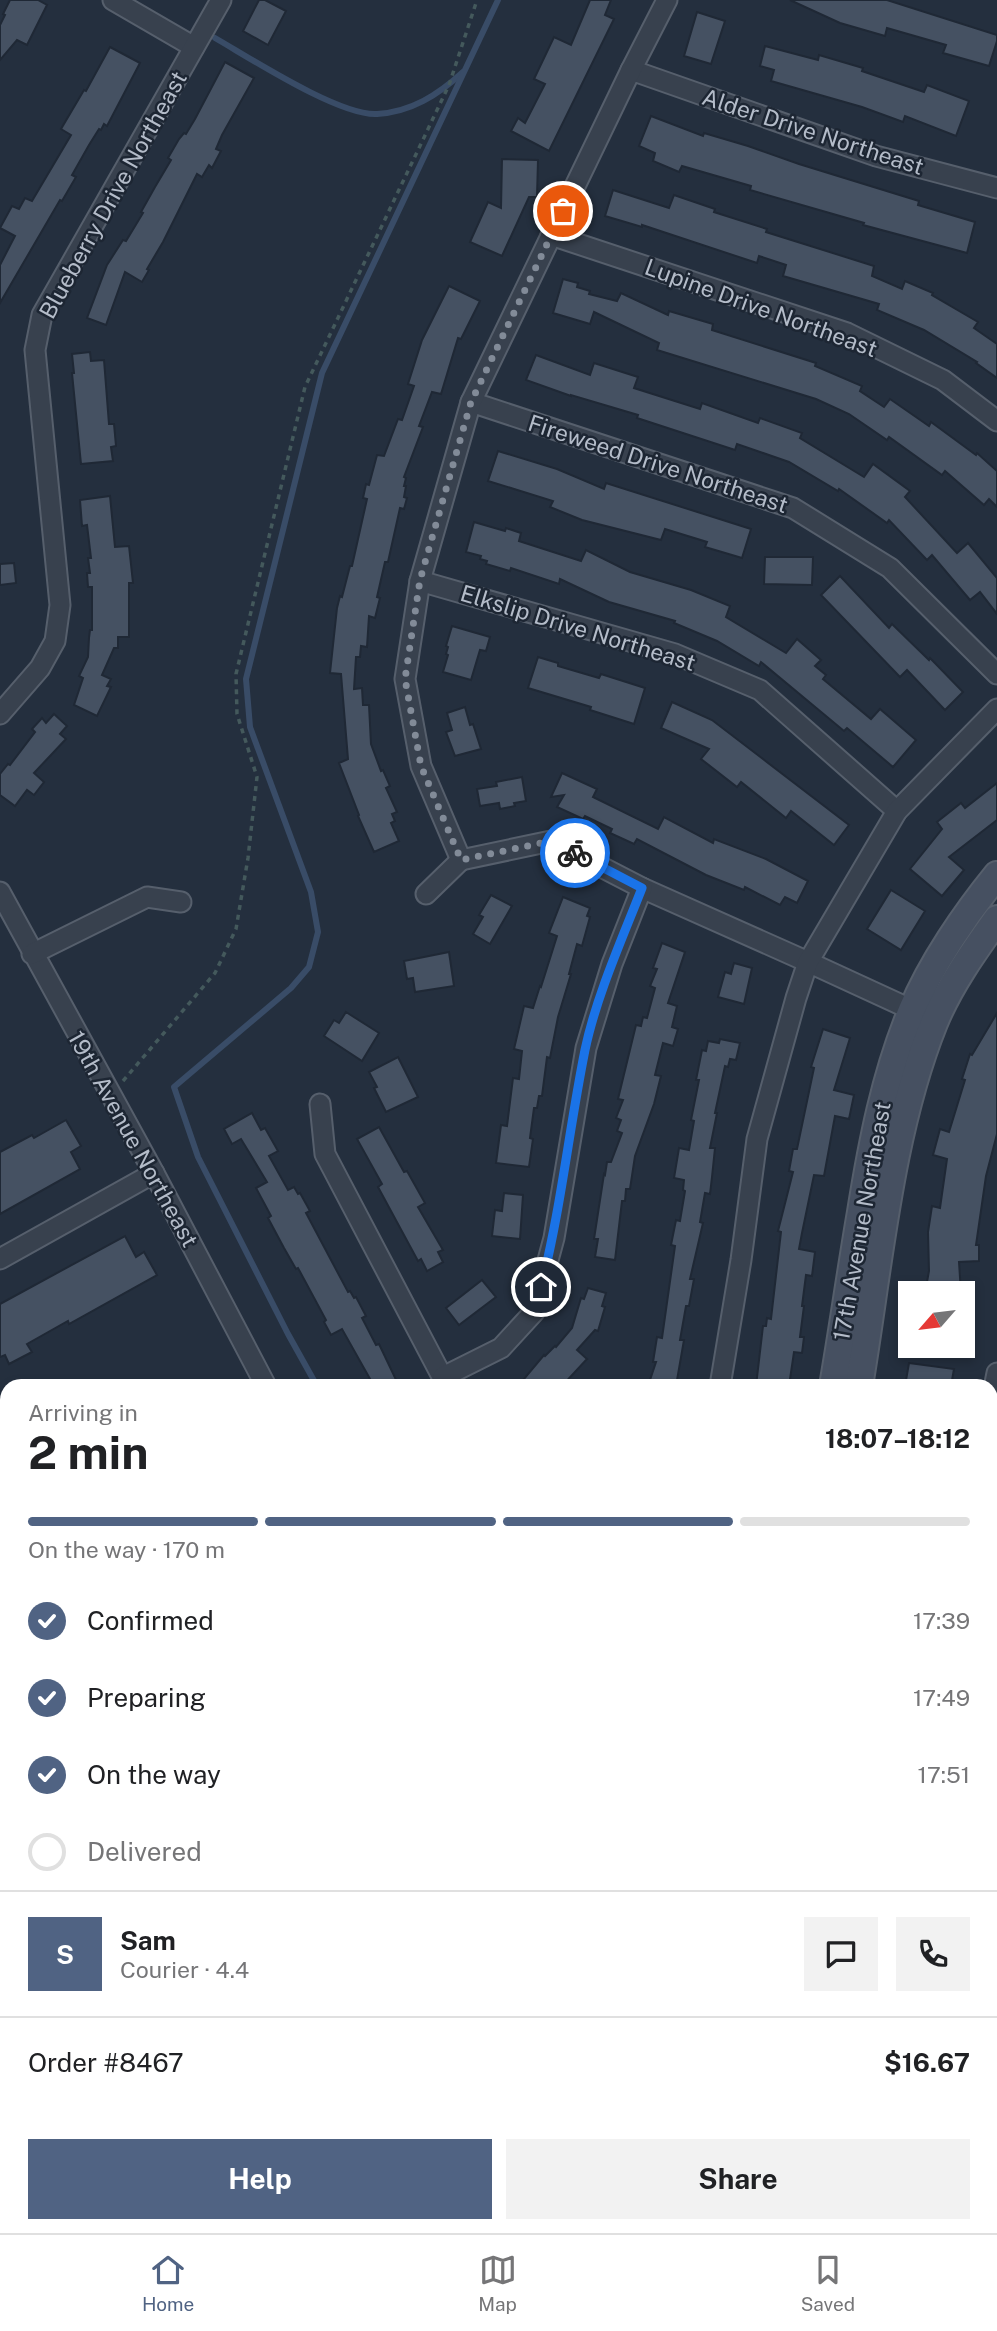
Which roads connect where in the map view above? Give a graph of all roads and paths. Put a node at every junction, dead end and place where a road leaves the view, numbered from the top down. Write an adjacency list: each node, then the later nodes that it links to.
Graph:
1 (113, 0): 5 (street)
2 (221, 0): 5 (street, Blueberry Drive Northeast)
3 (477, 0): 26 (path)
4 (667, 0): 6 (street)
5 (194, 47): 14 (street, Blueberry Drive Northeast)
6 (631, 70): 7 (street, Alder Drive Northeast); 8 (street)
7 (997, 188)
8 (551, 235): 9 (street); 10 (street, Lupine Drive Northeast)
9 (471, 402): 11 (street); 12 (street, Fireweed Drive Northeast)
10 (997, 421)
11 (420, 580): 15 (street, Elkslip Drive Northeast); 16 (street)
12 (997, 674)
13 (997, 709): 15 (street)
14 (0, 714)
15 (897, 811): 24 (street)
16 (461, 860): 18 (street); 20 (street)
17 (997, 875): 25 (street, 17th Avenue Northeast)
18 (642, 888): 24 (street); 32 (street)
19 (0, 892): 23 (street, 19th Avenue Northeast)
20 (426, 894)
21 (181, 902): 23 (street)
22 (997, 919): 25 (street, 17th Avenue Northeast)
23 (32, 954): 26 (street, 19th Avenue Northeast)
24 (808, 962): 25 (street); 33 (street)
25 (923, 1015): 34 (street, 17th Avenue Northeast); 35 (street, 17th Avenue Northeast)
26 (110, 1096): 28 (street, 19th Avenue Northeast)
27 (320, 1104): 31 (street)
28 (154, 1173): 29 (street); 30 (street, 19th Avenue Northeast)
29 (0, 1259)
30 (262, 1379)
31 (444, 1379)
32 (448, 1379)
33 (721, 1379)
34 (834, 1379)
35 (860, 1379)

